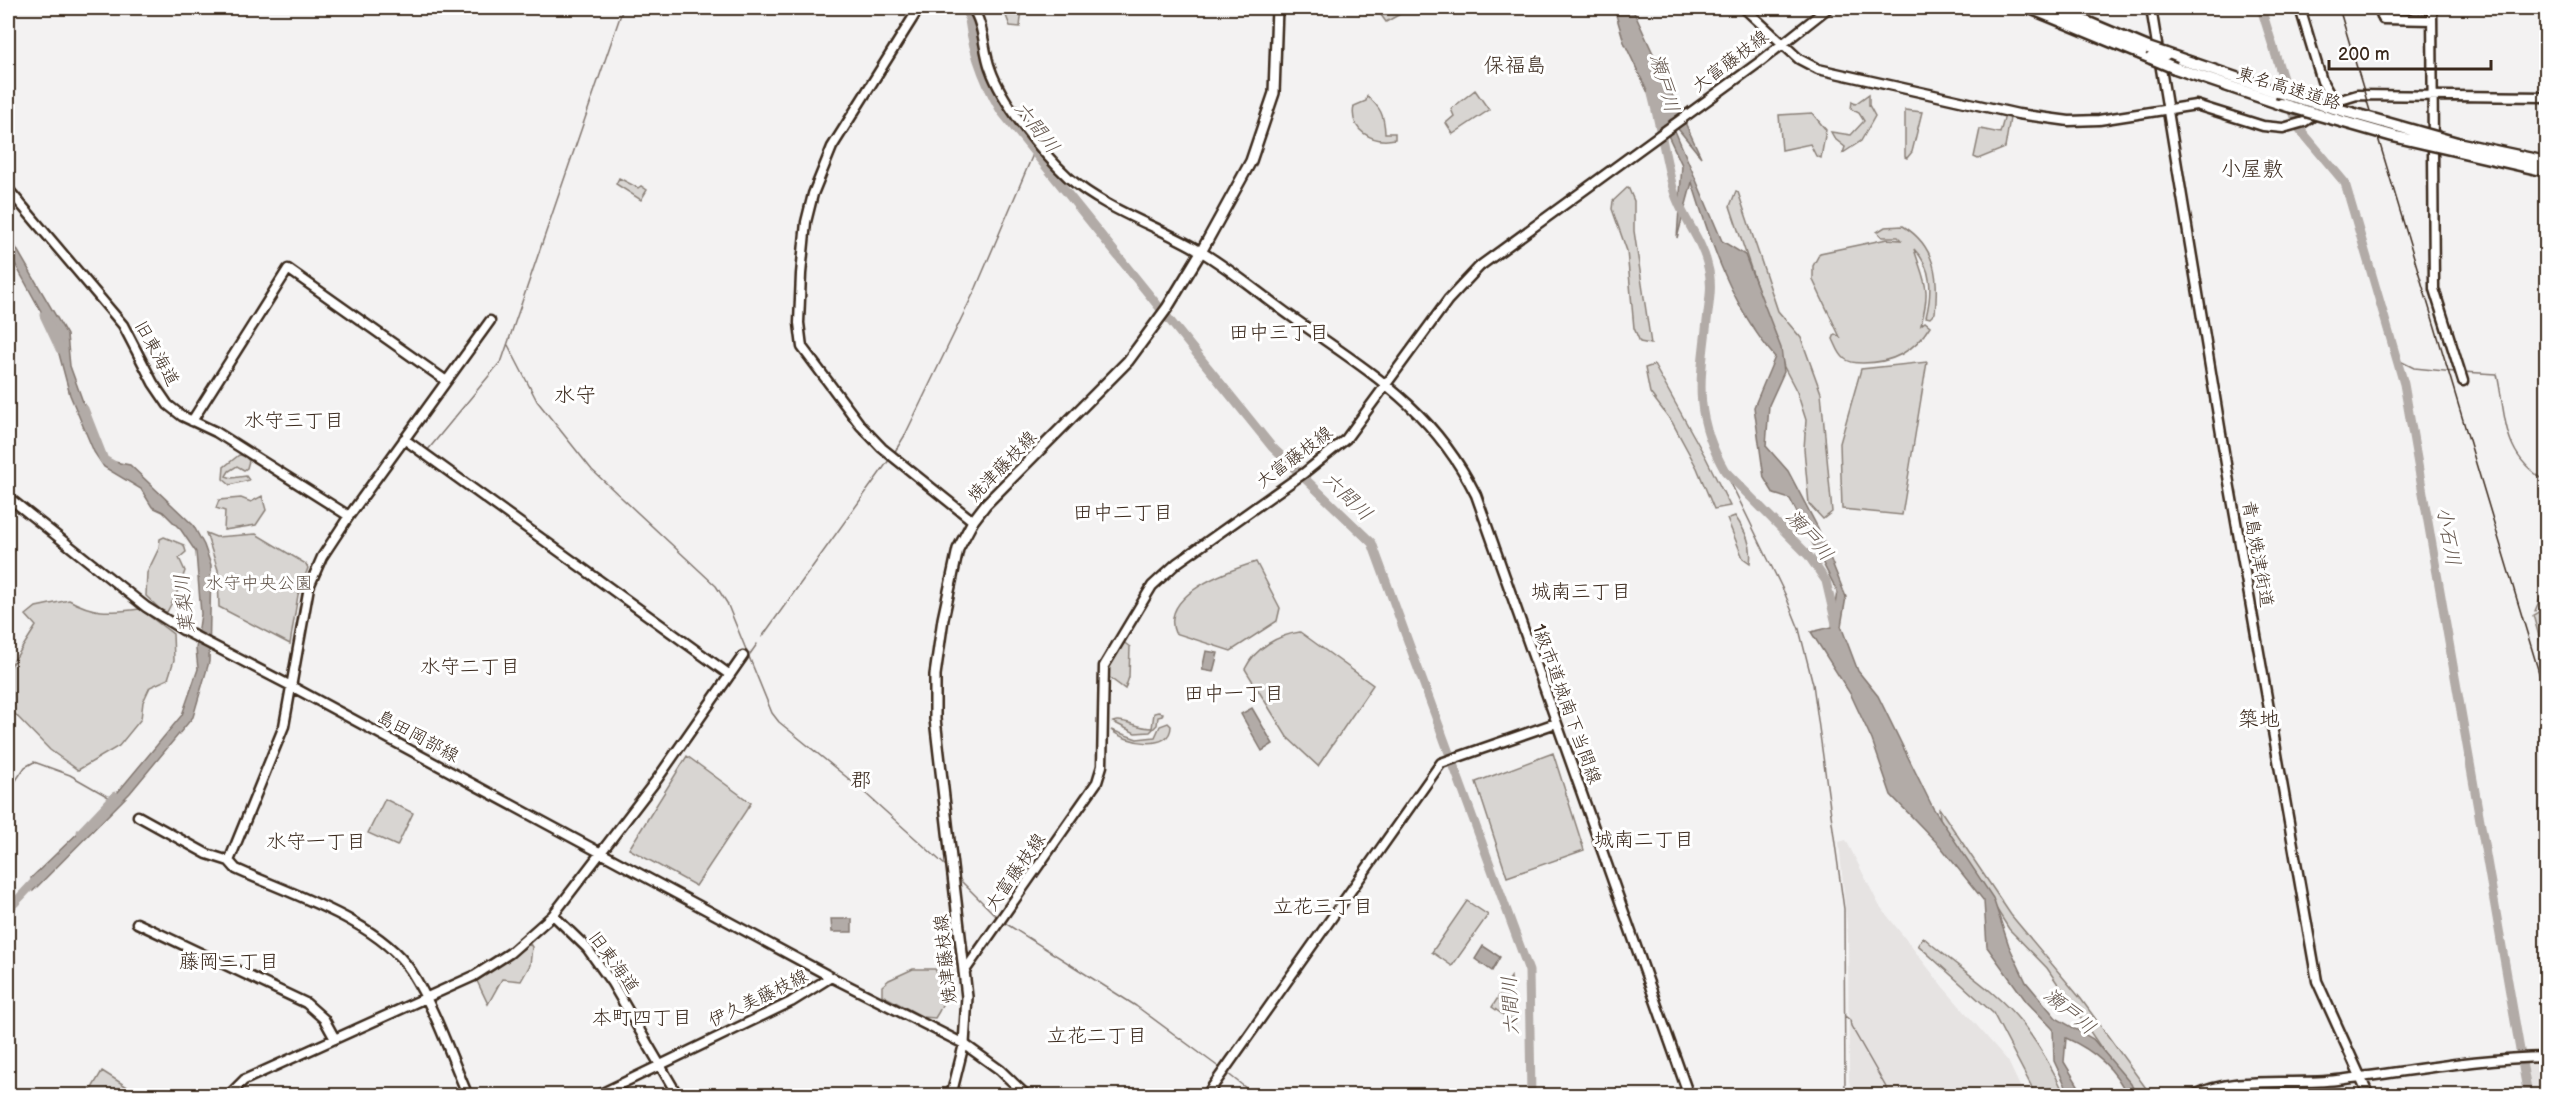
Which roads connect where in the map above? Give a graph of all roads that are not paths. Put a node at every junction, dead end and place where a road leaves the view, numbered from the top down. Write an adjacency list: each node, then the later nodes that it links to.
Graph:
1 (919, 8): 31 (street)
2 (973, 8): 22 (street, 1級市道城南下当間線)
3 (1277, 8): 22 (main road, 焼津藤枝線)
4 (1744, 8): 13 (street)
5 (1828, 8): 13 (street, 大富藤枝線)
6 (2030, 8): 16 (highway, 東名高速道路, bridge)
7 (2053, 8): 16 (highway, 東名高速道路, bridge)
8 (2151, 8): 18 (street, 青島焼津街道)
9 (2300, 8): 17 (street)
10 (2379, 8): 12 (street)
11 (2432, 8): 12 (street)
12 (2432, 20): 14 (street)
13 (1782, 43): 18 (street); 26 (street, 大富藤枝線)
14 (2434, 97): 15 (street); 17 (street); 25 (street)
15 (2547, 97)
16 (2279, 98): 19 (highway, 東名高速道路, bridge); 20 (highway, 東名高速道路, bridge)
17 (2334, 102): 18 (street)
18 (2167, 109): 48 (street, 青島焼津街道)
19 (2547, 162)
20 (2547, 171)
21 (8, 189): 27 (street, 旧東海道)
22 (1201, 252): 26 (street, 1級市道城南下当間線); 31 (main road, 焼津藤枝線)
23 (490, 321): 24 (street)
24 (445, 380): 27 (street); 28 (street)
25 (2463, 381)
26 (1386, 385): 35 (street, 1級市道城南下当間線); 41 (street, 大富藤枝線)
27 (192, 421): 30 (street, 旧東海道)
28 (404, 439): 30 (street); 33 (street)
29 (8, 497): 34 (street, 島田岡部線)
30 (350, 516): 34 (street)
31 (973, 521): 41 (main road, 焼津藤枝線)
32 (743, 656): 33 (street)
33 (730, 675): 37 (street)
34 (291, 686): 37 (street, 島田岡部線); 38 (street)
35 (1556, 723): 55 (street); 56 (street, 1級市道城南下当間線)
36 (138, 816): 38 (street)
37 (602, 852): 39 (street); 42 (street, 島田岡部線)
38 (229, 861): 43 (street)
39 (553, 915): 43 (street); 47 (street, 旧東海道)
40 (137, 923): 44 (street)
41 (964, 972): 45 (main road, 焼津藤枝線)
42 (831, 977): 45 (street, 伊久美藤枝線); 47 (street, 伊久美藤枝線)
43 (426, 999): 44 (street); 50 (street)
44 (335, 1039): 49 (street)
45 (964, 1044): 53 (street); 54 (street, 伊久美藤枝線)
46 (2547, 1057): 48 (street)
47 (660, 1064): 51 (street, 伊久美藤枝線); 52 (street, 旧東海道)
48 (2360, 1077): 57 (street); 58 (street, 青島焼津街道)
49 (228, 1095)
50 (468, 1095)
51 (596, 1095)
52 (678, 1095)
53 (951, 1095)
54 (1027, 1095)
55 (1206, 1095)
56 (1689, 1095)
57 (2193, 1095)
58 (2369, 1095)

